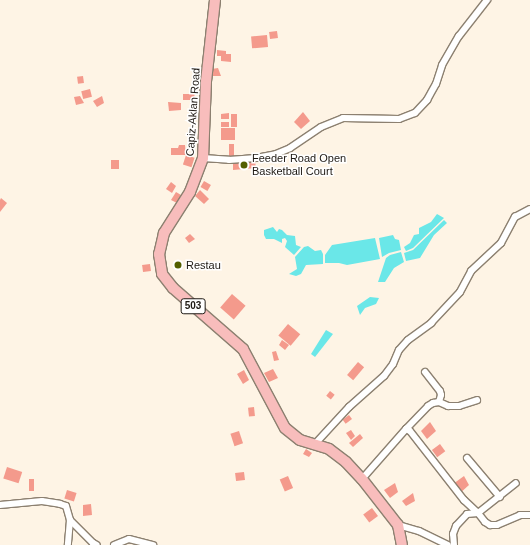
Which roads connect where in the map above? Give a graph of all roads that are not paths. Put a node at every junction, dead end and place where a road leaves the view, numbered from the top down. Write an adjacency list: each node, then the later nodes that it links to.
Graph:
1 (215, 0): 3 (main road, Capiz-Aklan Road / 503)
2 (487, 0): 3 (street)
3 (203, 158): 9 (main road, Capiz-Aklan Road / 503)
4 (530, 209): 9 (street)
5 (425, 372): 7 (street)
6 (477, 400): 7 (street)
7 (439, 402): 8 (street)
8 (406, 430): 11 (street); 15 (street)
9 (314, 444): 11 (main road, Capiz-Aklan Road / 503)
10 (467, 458): 13 (street)
11 (362, 479): 18 (main road, Capiz-Aklan Road / 503)
12 (516, 483): 13 (street)
13 (500, 497): 15 (street)
14 (0, 505): 17 (street)
15 (478, 513): 16 (street); 25 (street)
16 (530, 515)
17 (70, 520): 19 (street); 20 (street)
18 (398, 525): 23 (main road, Capiz-Aklan Road / 503); 24 (street)
19 (68, 545)
20 (97, 545)
21 (114, 545): 22 (street)
22 (153, 545)
23 (402, 545)
24 (448, 545)
25 (454, 545)

